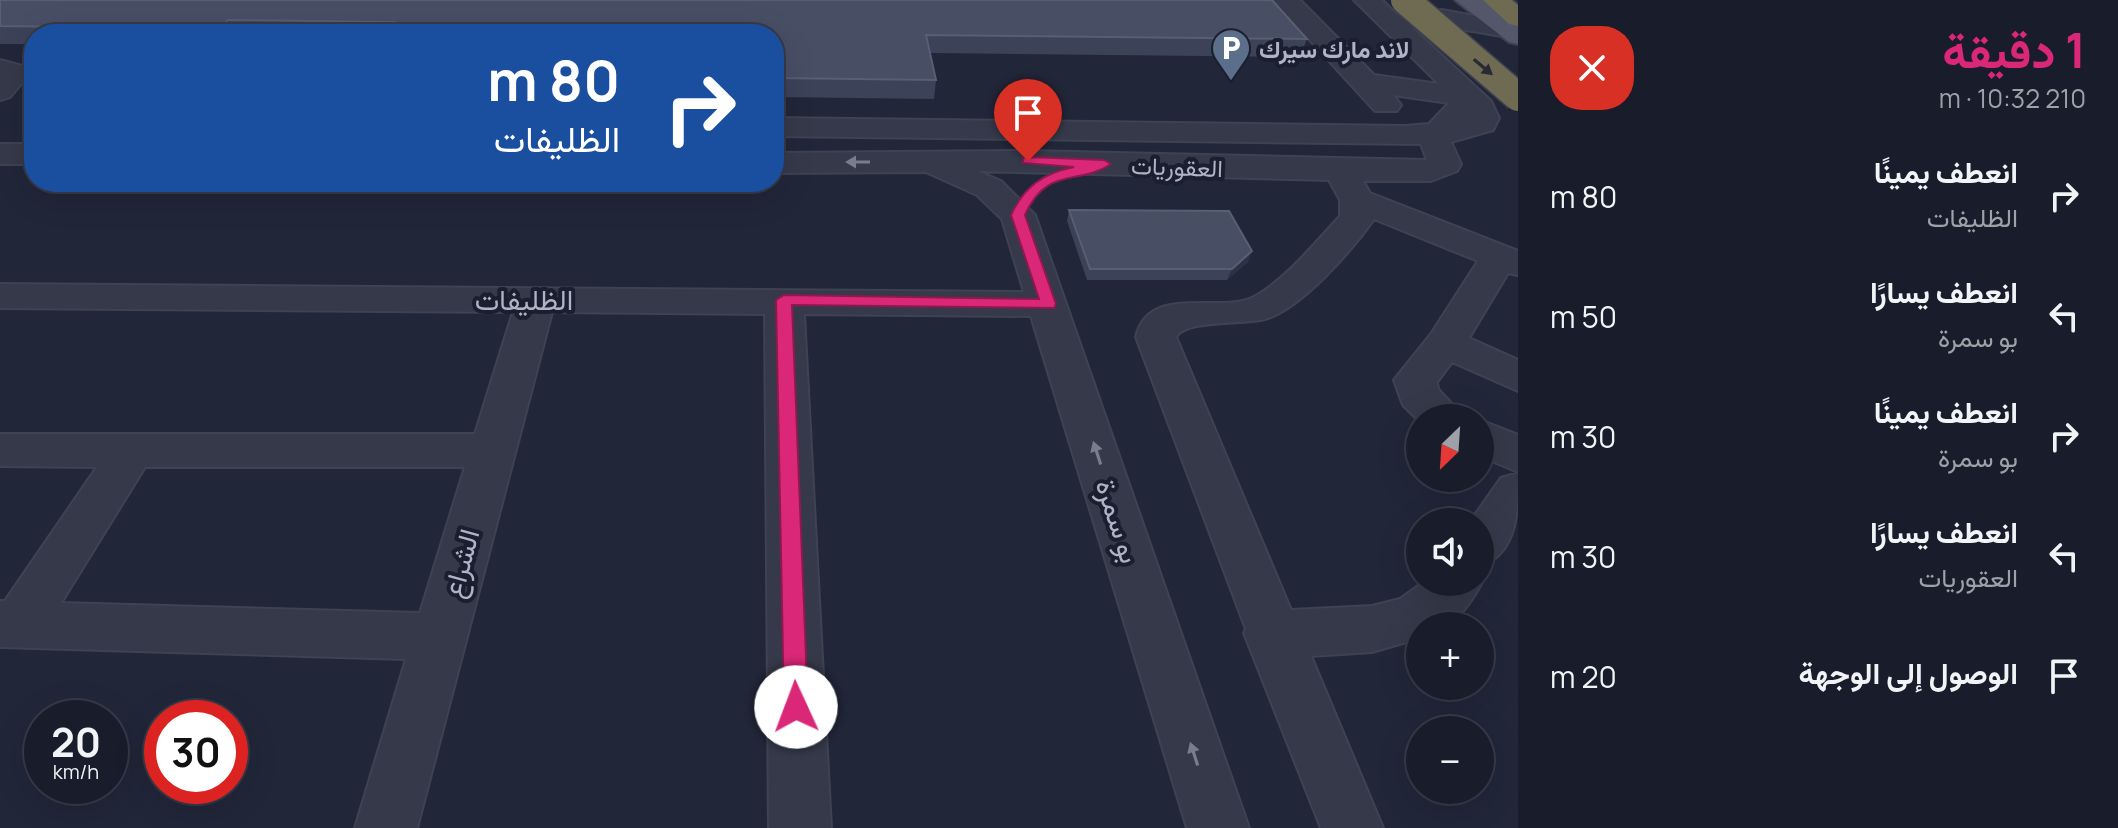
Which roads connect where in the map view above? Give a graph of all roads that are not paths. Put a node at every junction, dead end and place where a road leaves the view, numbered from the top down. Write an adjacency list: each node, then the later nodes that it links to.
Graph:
1 (1286, 0): 11 (street)
2 (1367, 0): 6 (street)
3 (1431, 0): 8 (highway)
4 (1468, 0): 7 (main road)
5 (1496, 0): 7 (highway)
6 (1398, 12): 7 (street); 10 (street); 13 (highway, one-way to 13, bridge)
7 (1515, 27)
8 (1518, 67)
9 (0, 68): 14 (street)
10 (1440, 68): 11 (street); 12 (street)
11 (1375, 83): 12 (street); 16 (street)
12 (1470, 97): 16 (street)
13 (1518, 97)
14 (8, 100)
15 (784, 127): 16 (street)
16 (1421, 134): 22 (street)
17 (0, 154): 18 (street)
18 (24, 154)
19 (897, 162): 20 (street, العقوريات, one-way to 20); 21 (street, العقوريات); 23 (street)
20 (784, 163)
21 (1104, 164): 22 (street, العقوريات); 23 (street)
22 (1362, 181): 24 (street); 41 (street)
23 (1018, 215): 28 (street, بو سمرة)
24 (1508, 260): 29 (street)
25 (536, 299): 26 (street, الظليفات); 27 (street, الظليفات); 35 (street, الشراع)
26 (784, 300): 28 (street, الظليفات); 44 (street)
27 (6, 303)
28 (1048, 304): 45 (street, بو سمرة, one-way to 28)
29 (1445, 343): 30 (street); 31 (street)
30 (1518, 377)
31 (1428, 404)
32 (1494, 443): 36 (street)
33 (0, 450): 34 (street)
34 (132, 450): 35 (street); 40 (street)
35 (491, 451): 42 (street, الشراع)
36 (1518, 455)
37 (1518, 491): 38 (street)
38 (1494, 526)
39 (1443, 596): 41 (street)
40 (9, 624): 42 (street)
41 (1271, 633): 46 (street)
42 (440, 637): 43 (street, الشراع)
43 (386, 828)
44 (800, 828)
45 (1218, 828)
46 (1352, 828)

